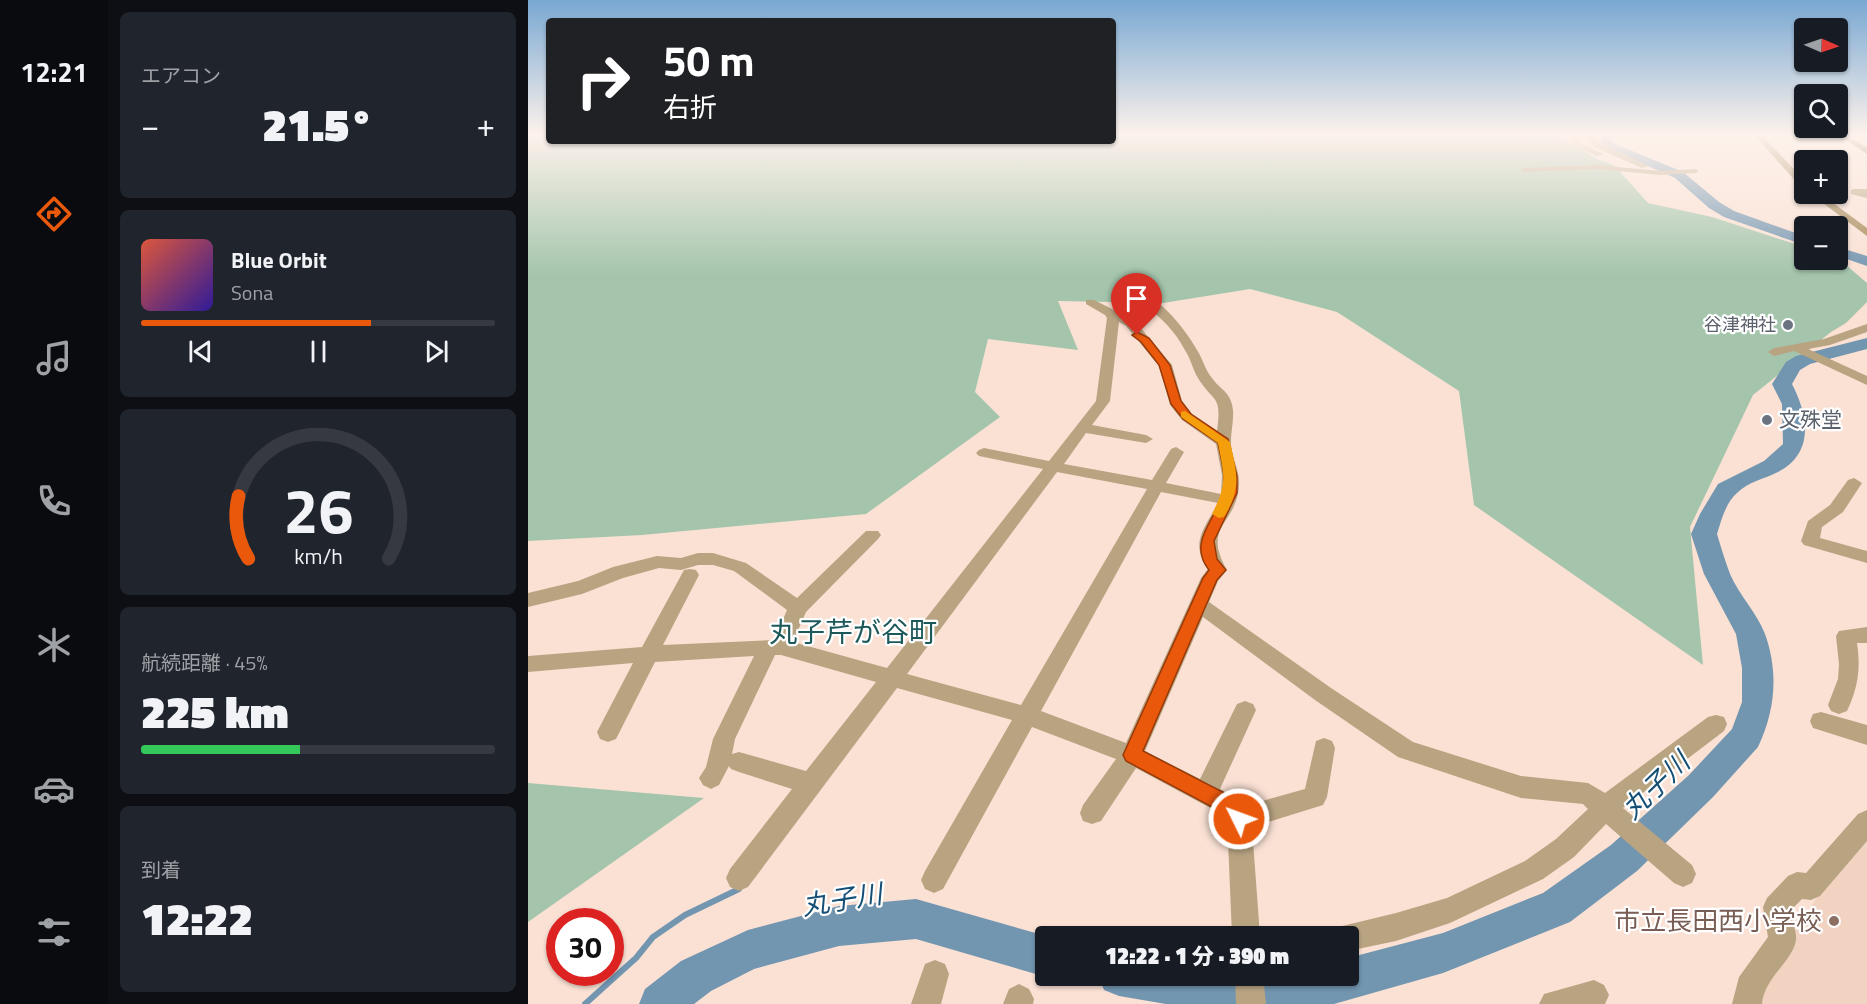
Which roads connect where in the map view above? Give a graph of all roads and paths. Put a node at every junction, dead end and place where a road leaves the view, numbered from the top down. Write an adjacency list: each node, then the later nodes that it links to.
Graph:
1 (1829, 204): 2 (main road)
2 (1867, 233)
3 (1127, 289): 12 (street)
4 (1090, 302): 5 (street)
5 (1110, 313): 10 (street); 12 (street)
6 (1867, 328): 7 (street)
7 (1797, 347): 8 (street); 9 (street)
8 (1774, 352)
9 (1867, 381)
10 (1083, 428): 11 (street); 15 (street)
11 (1146, 439)
12 (1223, 442): 18 (street)
13 (1176, 452): 17 (street)
14 (984, 453): 15 (street)
15 (1054, 466): 17 (street); 29 (street)
16 (1854, 483): 20 (street)
17 (1157, 486): 18 (street); 32 (street)
18 (1227, 500): 23 (street)
19 (872, 535): 24 (street)
20 (1867, 557)
21 (690, 575): 27 (street)
22 (528, 600): 24 (street)
23 (1199, 604): 38 (street); 43 (street)
24 (798, 608): 26 (street)
25 (1867, 635): 30 (street)
26 (774, 648): 27 (street); 29 (street); 40 (street)
27 (649, 654): 28 (street); 35 (street)
28 (528, 664)
29 (892, 679): 32 (street); 41 (street)
30 (1839, 705)
31 (1245, 710): 42 (street)
32 (1026, 715): 38 (street); 49 (street)
33 (1821, 721): 36 (street)
34 (1716, 724): 43 (street)
35 (608, 732)
36 (1867, 735)
37 (1324, 748): 45 (street)
38 (1132, 755): 42 (street); 44 (street)
39 (739, 762): 41 (street)
40 (711, 778)
41 (812, 784): 48 (street)
42 (1205, 794): 45 (street)
43 (1609, 811): 47 (street); 51 (street)
44 (1092, 813)
45 (1239, 819): 50 (street)
46 (1867, 822): 58 (street)
47 (1678, 870)
48 (739, 878)
49 (934, 880)
50 (1245, 926)
51 (1359, 935)
52 (936, 974): 55 (street)
53 (1250, 986): 56 (street)
54 (1594, 995): 57 (street)
55 (926, 1004)
56 (1251, 1004)
57 (1554, 1004)
58 (1747, 1004)

